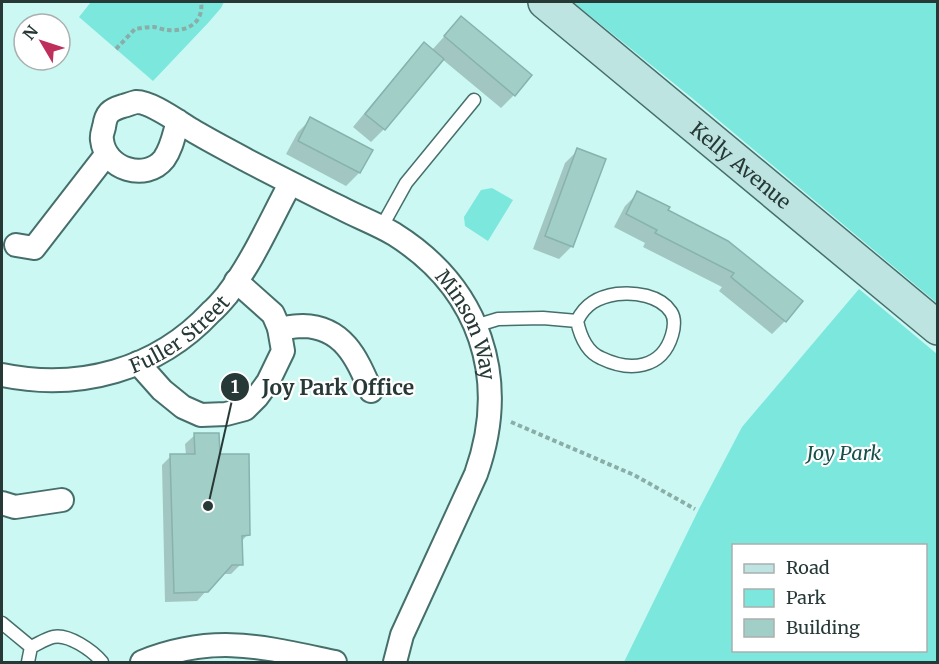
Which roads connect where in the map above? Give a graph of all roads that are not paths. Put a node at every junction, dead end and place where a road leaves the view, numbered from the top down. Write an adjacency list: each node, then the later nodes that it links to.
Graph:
1 (545, 2): 12 (main road, Kelly Avenue)
2 (474, 100): 6 (lane)
3 (178, 121): 4 (street); 4 (street, Minson Way); 5 (street, Minson Way)
4 (106, 154): 7 (street)
5 (290, 183): 6 (street, Minson Way); 8 (street, Fuller Street)
6 (381, 228): 10 (street, Minson Way)
7 (16, 245)
8 (236, 281): 11 (street); 13 (street, Fuller Street)
9 (577, 321): 9 (lane); 10 (lane)
10 (476, 326): 24 (street, Minson Way)
11 (279, 328): 13 (street); 15 (street)
12 (938, 328)
13 (138, 363): 14 (street, Fuller Street)
14 (2, 375)
15 (371, 391)
16 (62, 500): 17 (street)
17 (2, 503)
18 (2, 623): 19 (lane)
19 (31, 647): 20 (lane); 21 (lane)
20 (28, 663)
21 (102, 663)
22 (142, 663): 23 (street)
23 (335, 663)
24 (395, 663)

